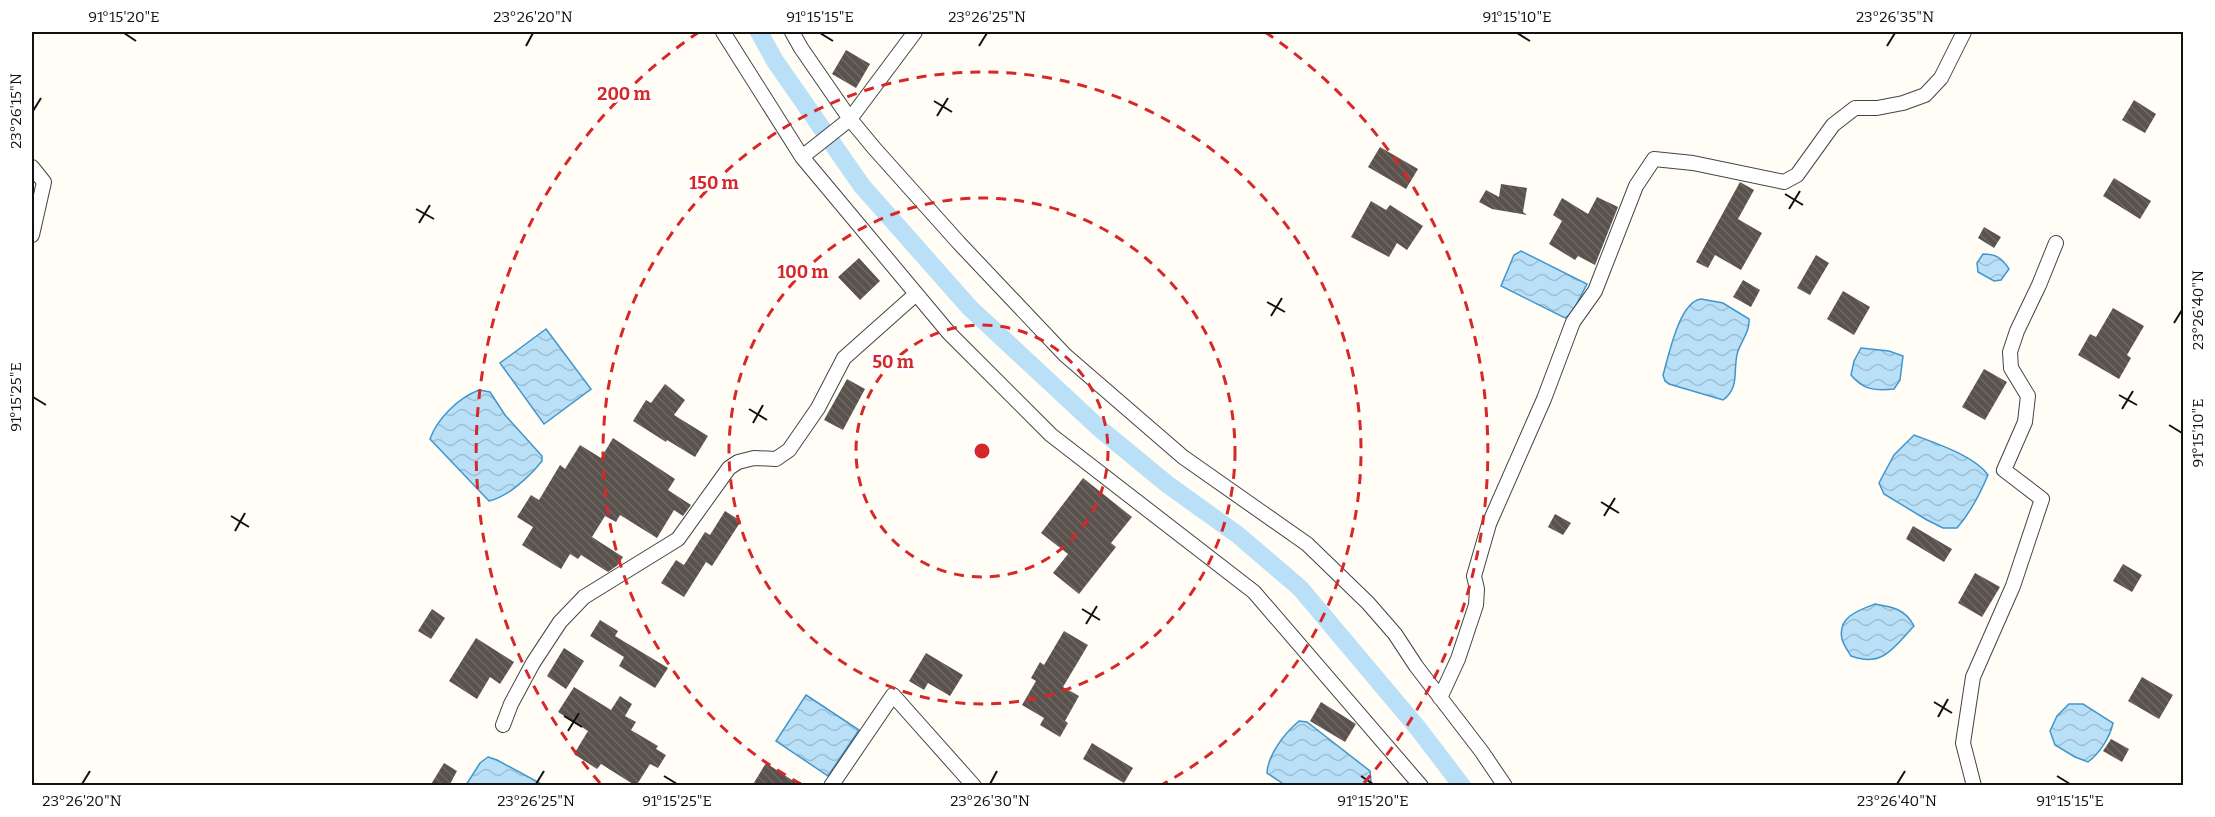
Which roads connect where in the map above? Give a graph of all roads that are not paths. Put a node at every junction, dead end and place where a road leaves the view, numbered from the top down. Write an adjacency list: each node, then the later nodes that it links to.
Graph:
1 (723, 32): 6 (street)
2 (792, 32): 5 (street)
3 (915, 32): 5 (street)
4 (1964, 32): 11 (street)
5 (850, 118): 6 (street); 11 (street)
6 (802, 157): 10 (street)
7 (32, 167): 8 (street)
8 (32, 235)
9 (2056, 243): 17 (street)
10 (916, 294): 12 (street); 15 (street)
11 (1440, 698): 16 (street)
12 (504, 725)
13 (831, 786): 14 (street)
14 (974, 786)
15 (1421, 786)
16 (1505, 786)
17 (1974, 786)

